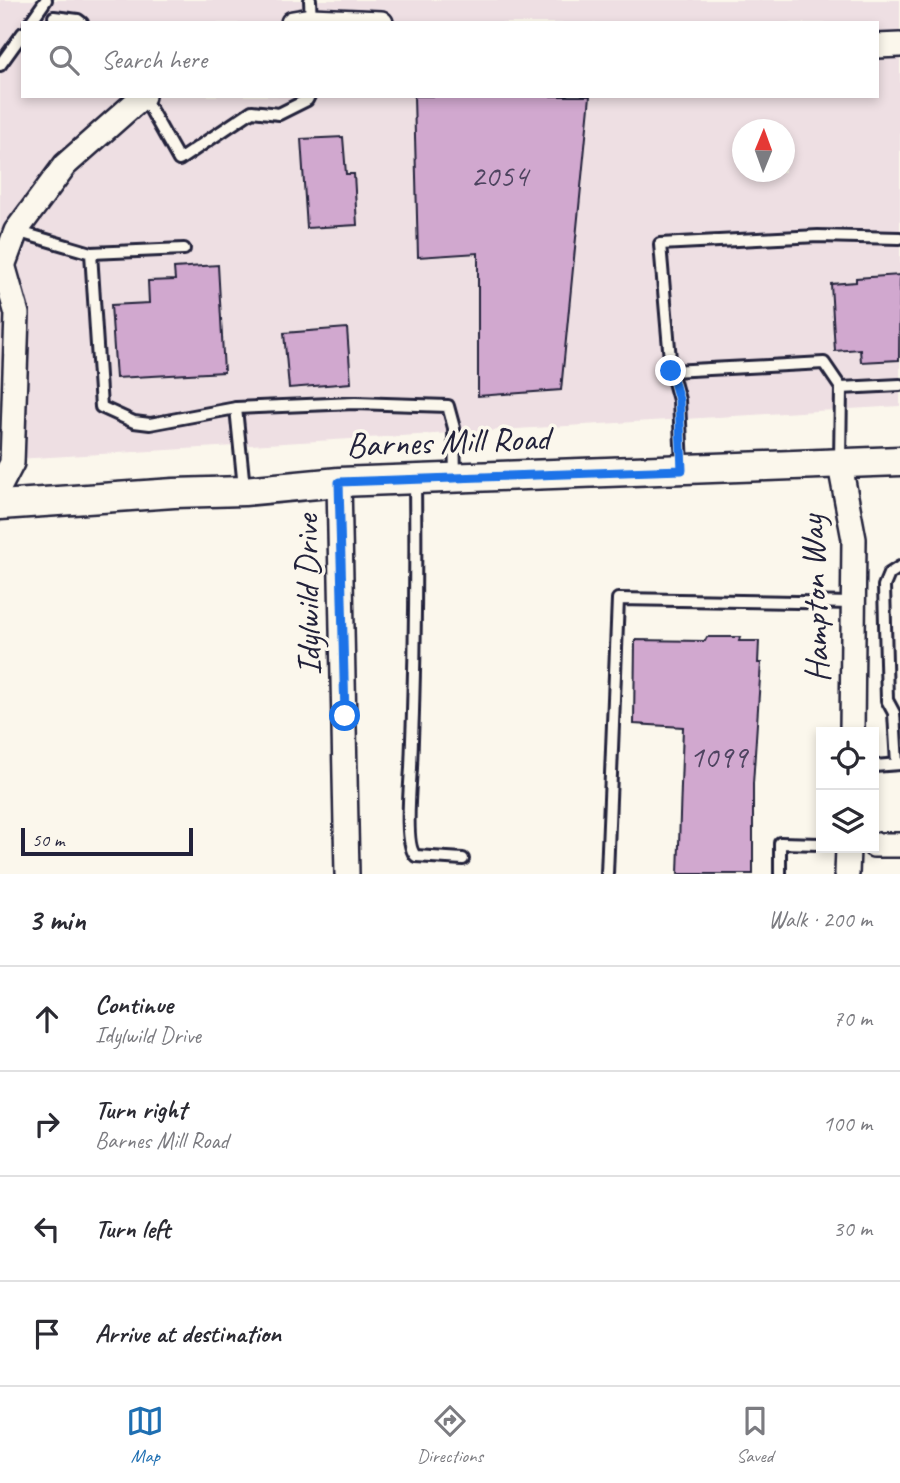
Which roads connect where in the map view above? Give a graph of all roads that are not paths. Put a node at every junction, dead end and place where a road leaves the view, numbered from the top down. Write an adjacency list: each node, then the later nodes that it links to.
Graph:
1 (43, 4): 3 (lane); 4 (lane)
2 (306, 16): 6 (street)
3 (54, 20): 5 (lane)
4 (31, 21)
5 (79, 21)
6 (360, 21)
7 (21, 36): 10 (lane)
8 (900, 45): 9 (street)
9 (879, 47)
10 (0, 65)
11 (141, 98): 14 (street)
12 (144, 98): 13 (lane)
13 (308, 98)
14 (16, 231): 17 (lane); 18 (street)
15 (900, 238): 19 (lane)
16 (184, 249): 17 (lane)
17 (91, 253): 22 (lane)
18 (2, 271): 29 (street)
19 (671, 371): 21 (lane); 25 (lane)
20 (900, 385): 21 (lane)
21 (841, 388): 24 (lane)
22 (236, 408): 26 (lane); 30 (lane)
23 (900, 461): 24 (street, Barnes Mill Road)
24 (840, 465): 25 (street, Barnes Mill Road); 33 (street, Hampton Way)
25 (682, 470): 26 (street, Barnes Mill Road)
26 (456, 478): 27 (street, Barnes Mill Road)
27 (415, 480): 28 (street, Barnes Mill Road); 41 (lane)
28 (339, 482): 30 (street, Barnes Mill Road); 42 (street, Idylwild Drive)
29 (0, 486)
30 (244, 491): 31 (street, Barnes Mill Road)
31 (0, 505)
32 (900, 567): 35 (lane)
33 (854, 603): 34 (street, Hampton Way); 43 (lane)
34 (852, 727)
35 (898, 764): 36 (lane)
36 (879, 766)
37 (816, 845): 44 (lane)
38 (879, 845): 39 (street)
39 (900, 845)
40 (848, 853): 45 (street)
41 (463, 859)
42 (347, 874)
43 (607, 874)
44 (780, 874)
45 (847, 874)

